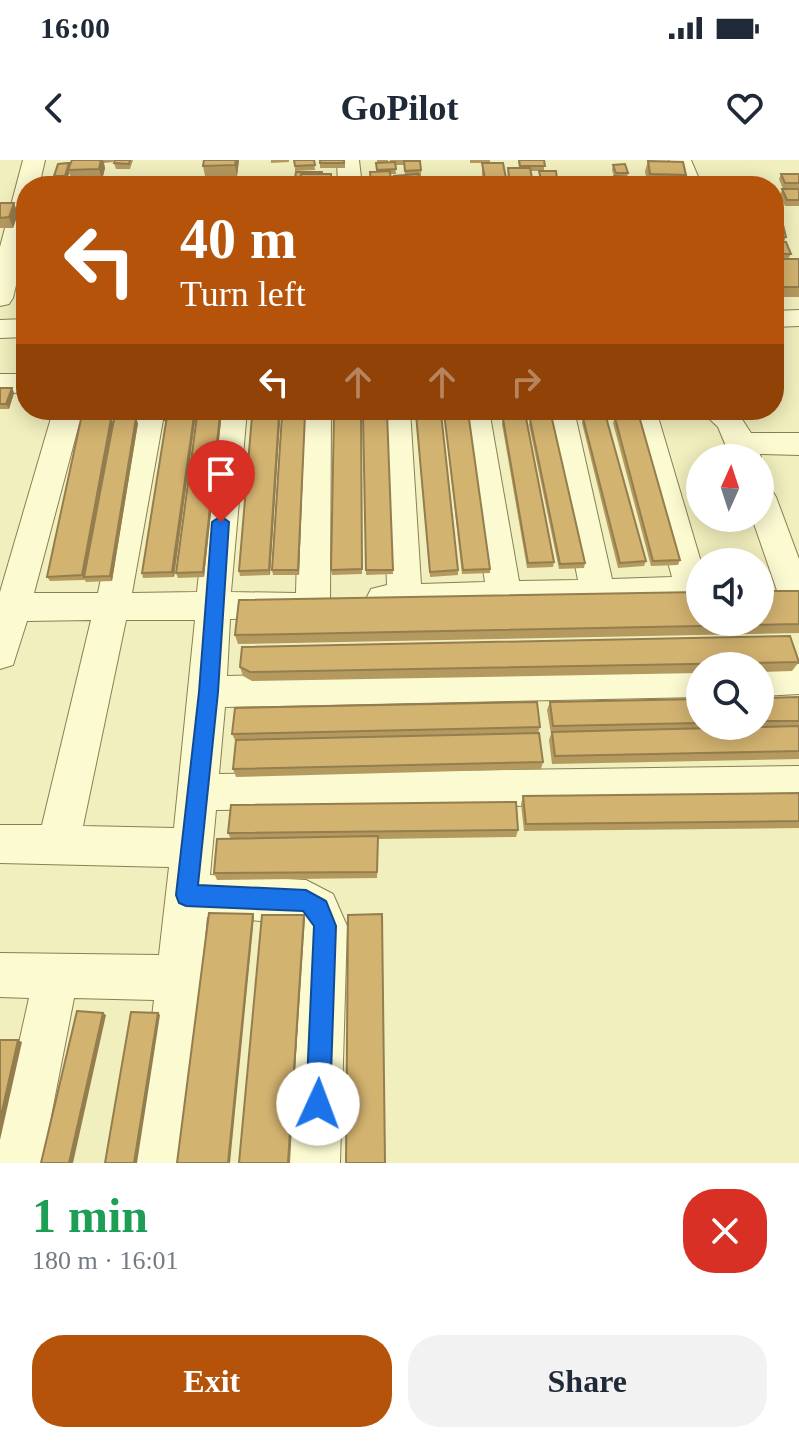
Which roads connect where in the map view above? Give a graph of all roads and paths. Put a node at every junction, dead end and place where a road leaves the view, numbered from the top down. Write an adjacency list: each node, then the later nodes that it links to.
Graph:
1 (31, 168): 2 (street)
2 (0, 178)
3 (16, 231): 4 (street)
4 (0, 298)
5 (65, 420): 26 (street)
6 (148, 420): 27 (street)
7 (230, 420): 25 (street)
8 (316, 420): 24 (street)
9 (396, 420): 23 (street)
10 (476, 420): 21 (street)
11 (561, 420): 22 (street)
12 (644, 420): 18 (street)
13 (730, 420): 14 (street)
14 (741, 444)
15 (799, 444): 16 (street)
16 (774, 447)
17 (770, 532): 20 (street)
18 (686, 555)
19 (686, 590): 22 (street)
20 (788, 592)
21 (504, 593): 22 (street); 23 (street)
22 (598, 593)
23 (405, 598): 24 (street)
24 (313, 603): 25 (street)
25 (213, 606): 27 (street); 32 (street)
26 (7, 607): 27 (street); 28 (street)
27 (112, 607): 36 (street)
28 (0, 654)
29 (799, 679): 30 (street)
30 (774, 680)
31 (686, 681): 32 (street)
32 (208, 692): 34 (street)
33 (799, 784): 34 (street)
34 (199, 792): 37 (street)
35 (0, 844): 36 (street)
36 (58, 845): 37 (street)
37 (190, 848): 38 (street)
38 (186, 895): 41 (street); 44 (street)
39 (0, 975): 40 (street)
40 (56, 976): 41 (street); 42 (street)
41 (179, 978): 43 (street)
42 (17, 1163)
43 (160, 1163)
44 (315, 1163)

